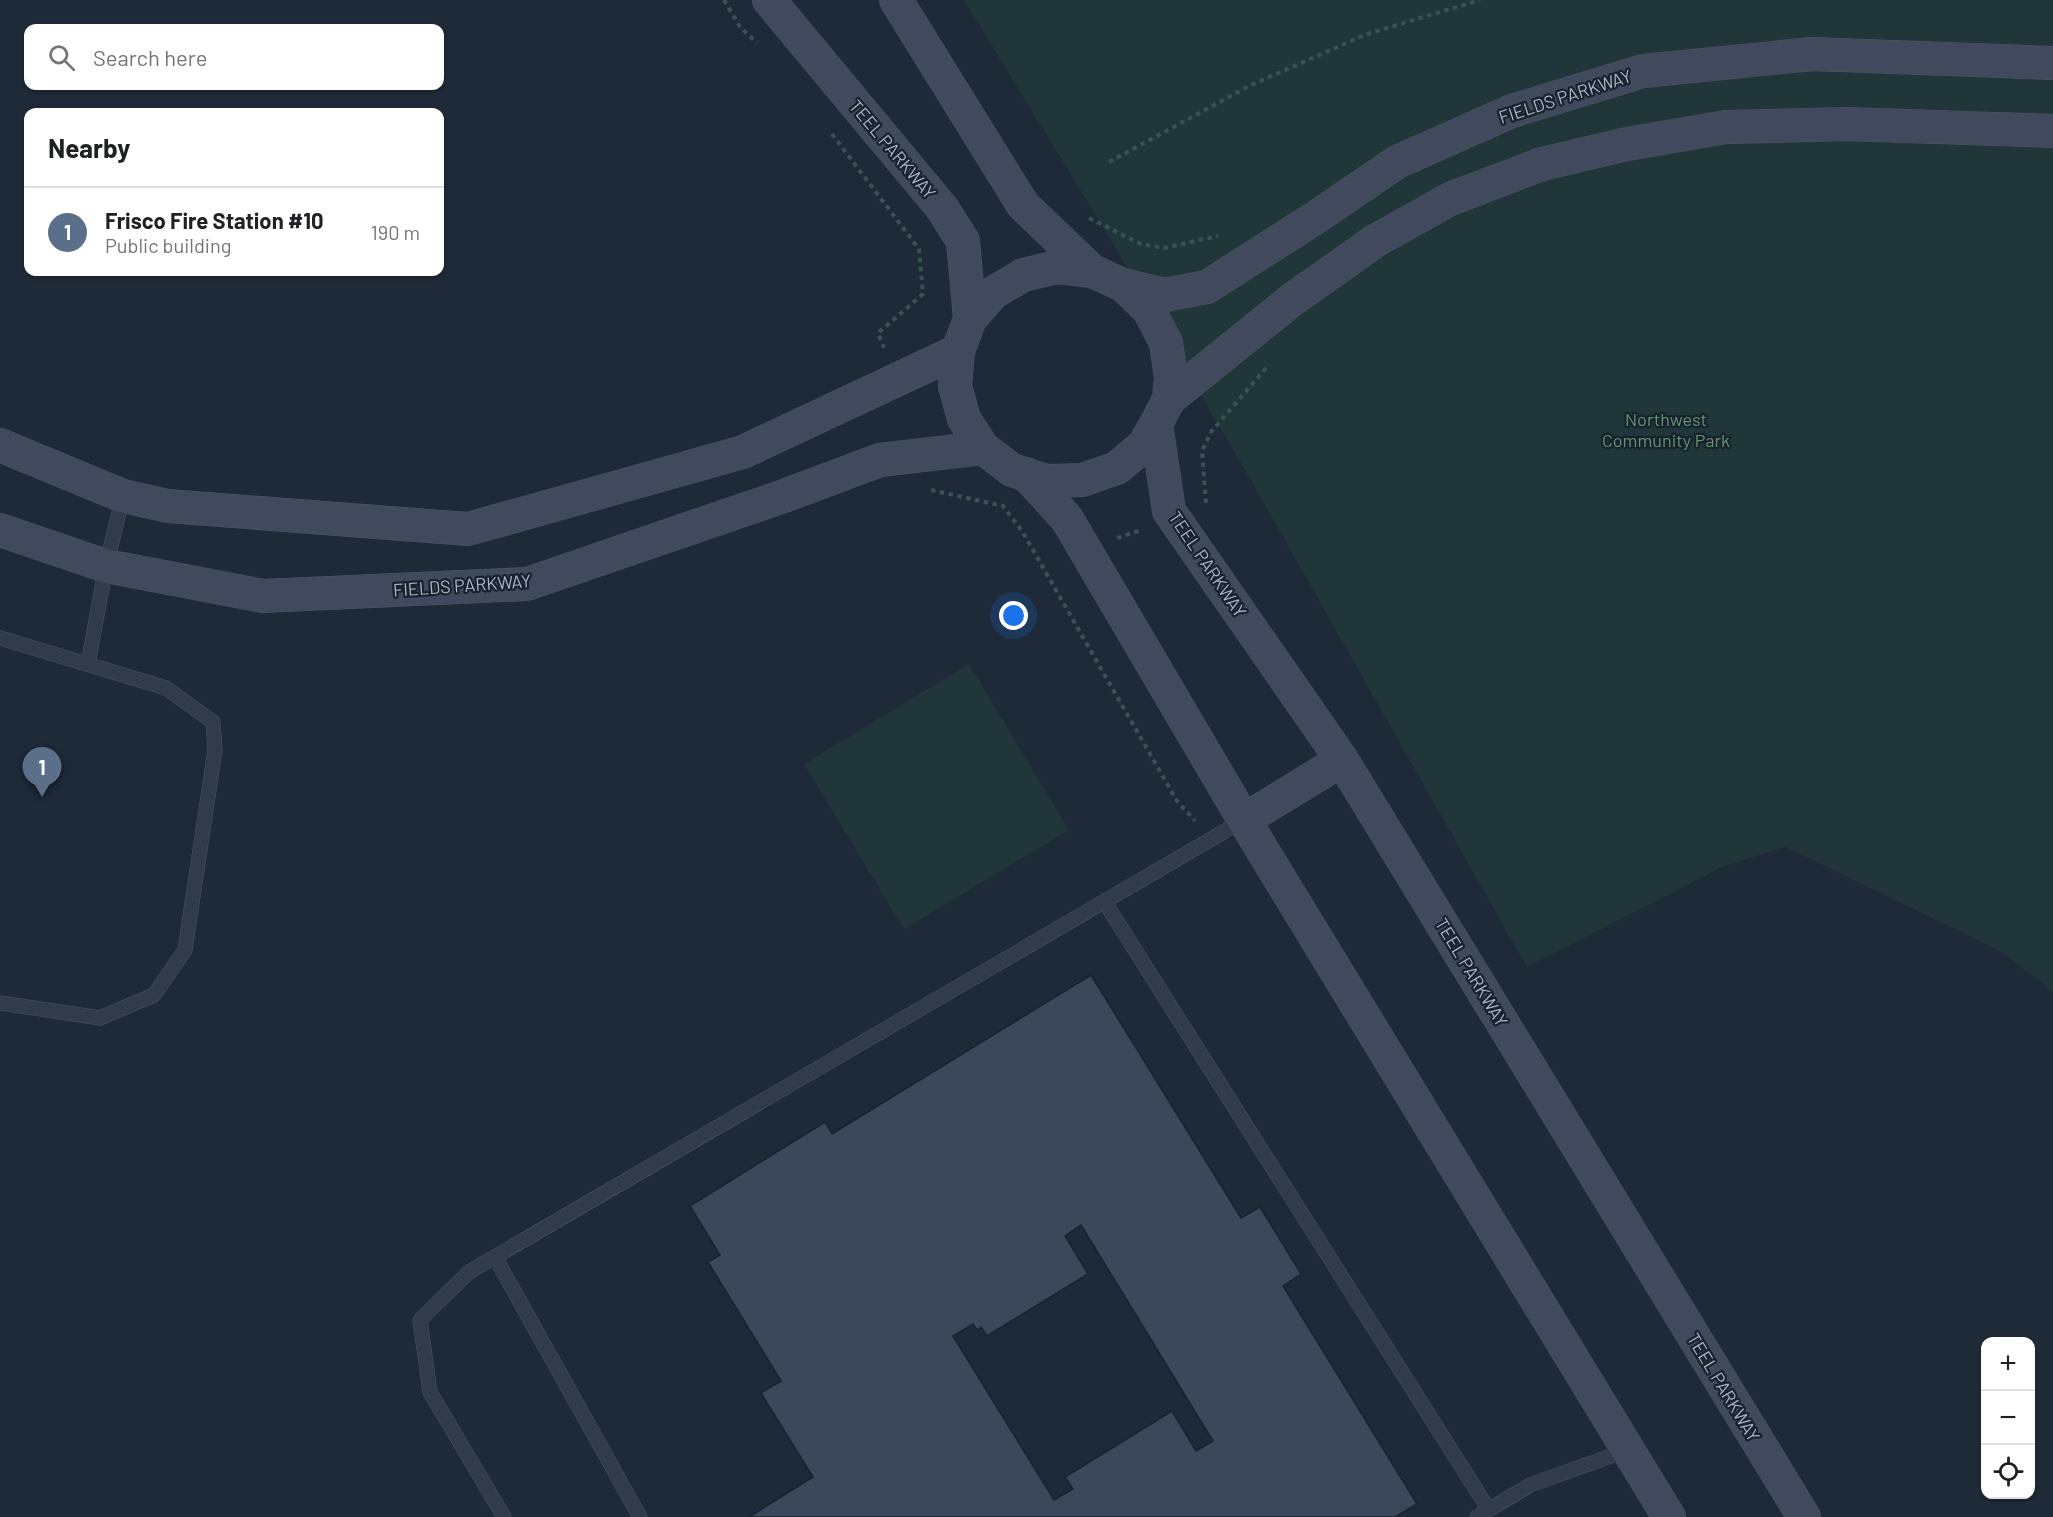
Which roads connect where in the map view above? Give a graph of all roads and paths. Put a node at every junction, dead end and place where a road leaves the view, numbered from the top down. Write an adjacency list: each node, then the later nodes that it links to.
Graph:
1 (769, 0): 9 (main road, TEEL PARKWAY)
2 (896, 0): 7 (main road)
3 (1480, 0): 6 (path)
4 (2053, 63): 8 (main road, FIELDS PARKWAY)
5 (2053, 132): 11 (main road)
6 (1109, 162)
7 (1092, 271): 8 (main road); 9 (main road)
8 (1123, 285): 11 (main road)
9 (970, 319): 10 (main road)
10 (958, 351): 13 (main road); 15 (main road)
11 (1163, 412): 14 (main road); 20 (main road, TEEL PARKWAY)
12 (0, 445): 15 (main road)
13 (983, 448): 14 (main road); 17 (main road, FIELDS PARKWAY)
14 (1026, 474): 21 (main road)
15 (123, 496): 17 (lane)
16 (0, 530): 17 (main road, FIELDS PARKWAY)
17 (106, 566): 19 (lane)
18 (0, 639): 19 (lane)
19 (88, 664): 23 (lane)
20 (1342, 760): 21 (main road); 30 (main road, TEEL PARKWAY)
21 (1244, 820): 22 (lane); 25 (main road)
22 (1104, 902): 24 (lane); 26 (lane)
23 (0, 1004)
24 (495, 1257): 27 (lane); 28 (lane)
25 (1628, 1450): 26 (lane); 29 (main road)
26 (1483, 1514)
27 (504, 1517)
28 (640, 1517)
29 (1669, 1517)
30 (1804, 1517)

